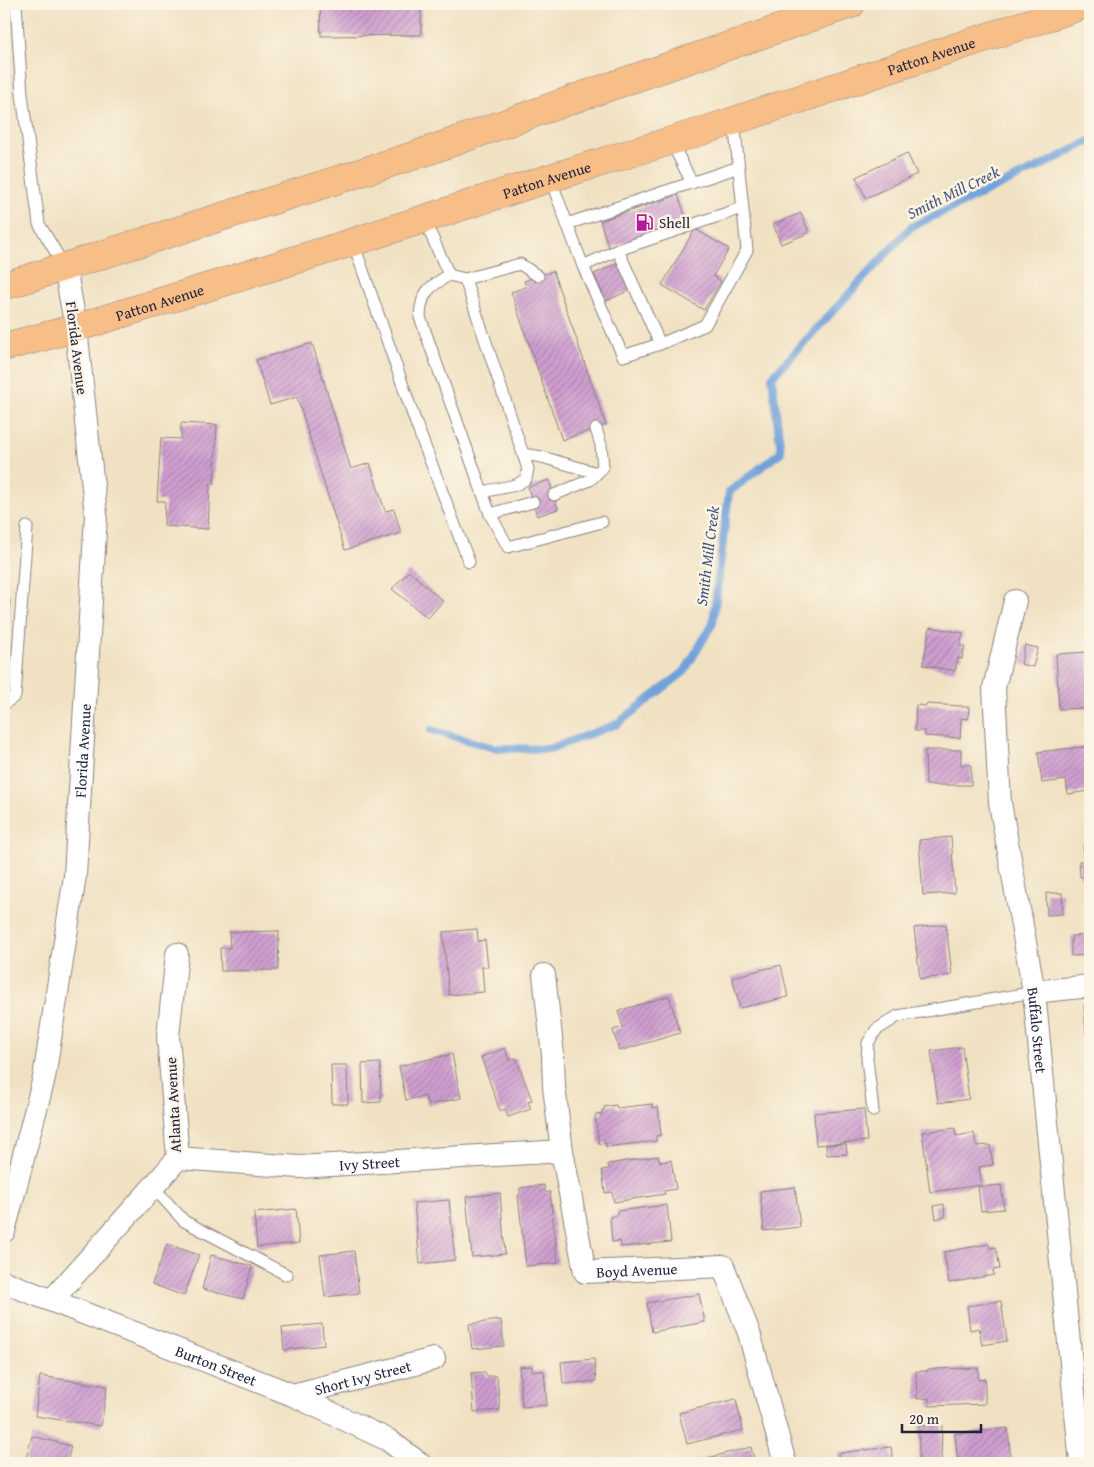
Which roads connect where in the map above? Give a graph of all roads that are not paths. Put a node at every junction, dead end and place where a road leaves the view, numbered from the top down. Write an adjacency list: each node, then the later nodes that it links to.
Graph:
1 (16, 4): 15 (lane)
2 (851, 4): 15 (main road)
3 (1087, 4): 4 (main road, Patton Avenue)
4 (734, 120): 5 (main road, Patton Avenue); 6 (lane)
5 (671, 141): 7 (main road, Patton Avenue); 8 (lane)
6 (739, 167): 8 (lane); 9 (lane)
7 (550, 178): 10 (main road, Patton Avenue); 11 (lane)
8 (692, 183): 11 (lane)
9 (742, 208): 13 (lane); 21 (lane)
10 (424, 219): 12 (main road, Patton Avenue); 16 (lane)
11 (566, 224): 14 (lane)
12 (353, 242): 20 (main road, Patton Avenue); 32 (lane)
13 (618, 250): 14 (lane); 21 (lane)
14 (583, 266): 21 (lane)
15 (65, 267): 19 (main road); 20 (street, Florida Avenue)
16 (449, 275): 18 (lane); 26 (lane)
17 (538, 276): 18 (lane)
18 (465, 279): 24 (lane)
19 (4, 286)
20 (76, 328): 22 (main road, Patton Avenue); 43 (street, Florida Avenue)
21 (660, 344)
22 (4, 347)
23 (596, 429): 25 (lane)
24 (523, 454): 25 (lane); 26 (lane)
25 (597, 473): 27 (lane)
26 (482, 492): 29 (lane)
27 (554, 495)
28 (532, 502): 29 (lane)
29 (490, 514): 30 (lane)
30 (602, 522)
31 (27, 527): 34 (lane)
32 (469, 562)
33 (1015, 601): 38 (street, Buffalo Street)
34 (4, 704)
35 (177, 954): 41 (street, Atlanta Avenue)
36 (544, 975): 40 (street, Boyd Avenue)
37 (1090, 986): 38 (street)
38 (1034, 992): 39 (lane); 51 (street, Buffalo Street)
39 (874, 1111)
40 (562, 1151): 41 (street, Ivy Street); 50 (street, Boyd Avenue)
41 (178, 1158): 42 (street, Atlanta Avenue)
42 (153, 1187): 44 (lane); 46 (street, Atlanta Avenue)
43 (4, 1231)
44 (288, 1275)
45 (4, 1282): 46 (street, Burton Street)
46 (52, 1300): 48 (street, Burton Street)
47 (434, 1359): 48 (street, Short Ivy Street)
48 (293, 1394): 49 (street, Burton Street)
49 (419, 1463)
50 (785, 1463)
51 (1081, 1463)

